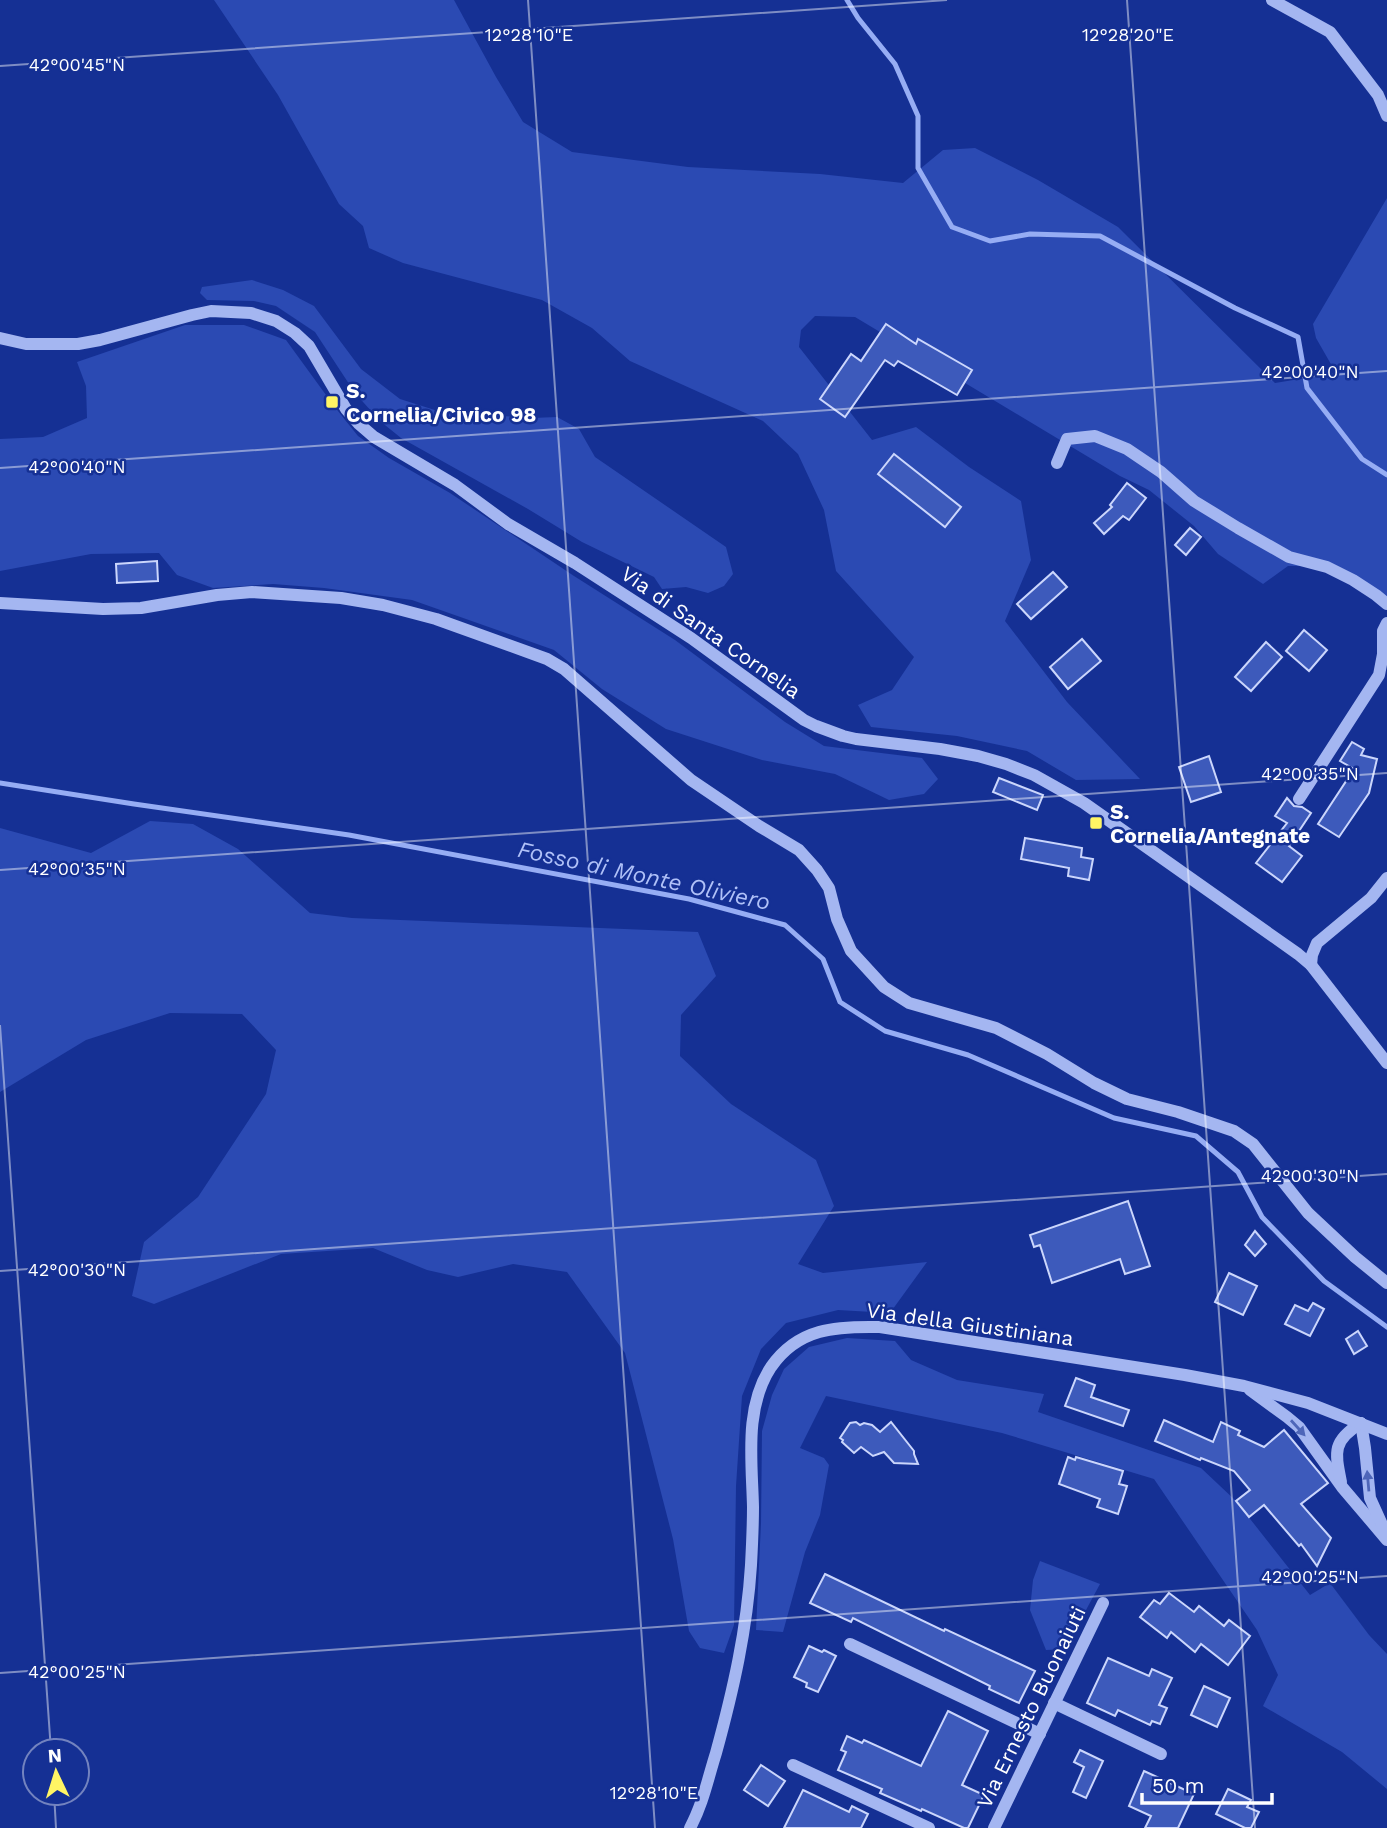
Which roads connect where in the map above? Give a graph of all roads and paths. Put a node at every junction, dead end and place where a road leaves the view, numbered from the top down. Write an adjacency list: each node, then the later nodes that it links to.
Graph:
1 (1272, 0): 2 (street)
2 (1387, 116)
3 (0, 338): 10 (street, Via di Santa Cornelia)
4 (1057, 463): 6 (street)
5 (0, 603): 12 (street)
6 (1387, 604)
7 (1387, 623): 8 (street)
8 (1299, 799)
9 (1387, 878): 10 (street)
10 (1311, 965): 11 (street, Via di Santa Cornelia)
11 (1387, 1063)
12 (1387, 1283)
13 (1244, 1386): 14 (street, Via della Giustiniana); 16 (street, one-way to 16); 24 (street, Via della Giustiniana)
14 (1361, 1423): 15 (street, Via della Giustiniana); 16 (street); 17 (street, one-way to 14)
15 (1387, 1434)
16 (1342, 1487): 17 (street)
17 (1387, 1538)
18 (1103, 1603): 20 (street, Via Ernesto Buonaiuti)
19 (849, 1644): 21 (street)
20 (1054, 1703): 21 (street, Via Ernesto Buonaiuti); 22 (street)
21 (1040, 1734): 26 (street, Via Ernesto Buonaiuti)
22 (1161, 1754)
23 (793, 1765): 25 (street)
24 (690, 1828)
25 (929, 1828)
26 (994, 1828)

